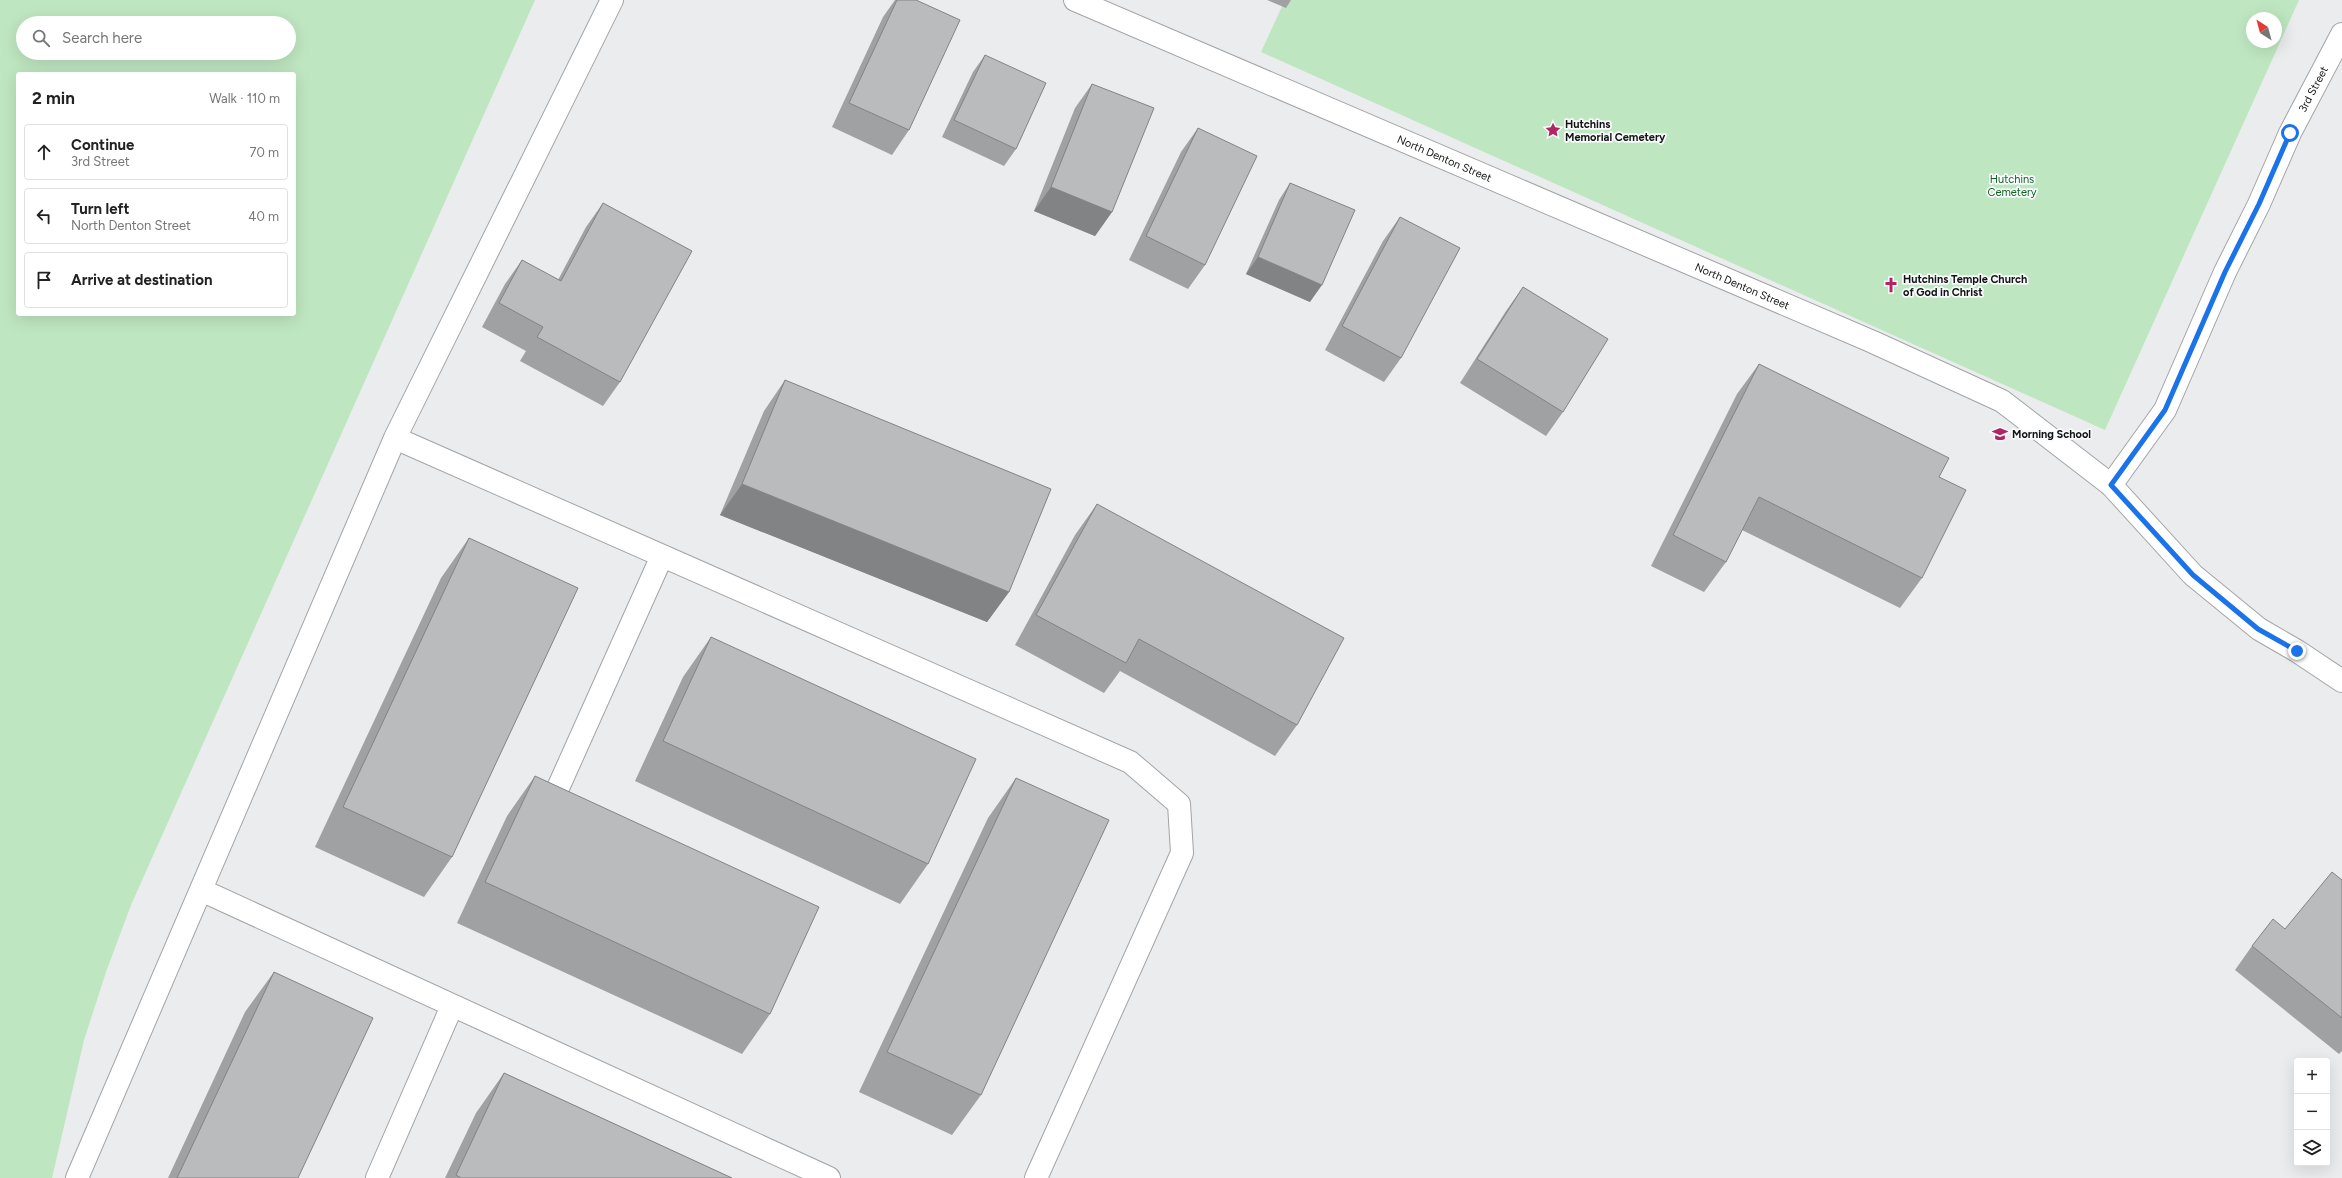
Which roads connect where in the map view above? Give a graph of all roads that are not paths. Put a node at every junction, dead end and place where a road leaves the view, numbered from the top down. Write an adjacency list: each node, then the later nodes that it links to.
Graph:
1 (612, 0): 4 (street)
2 (1075, 0): 5 (street, North Denton Street)
3 (2342, 34): 5 (street, 3rd Street)
4 (395, 438): 6 (street); 9 (street)
5 (2111, 485): 7 (street, North Denton Street)
6 (662, 556): 8 (street); 14 (street)
7 (2342, 681)
8 (558, 788)
9 (200, 890): 10 (street); 11 (street)
10 (452, 1006): 12 (street); 13 (street)
11 (77, 1178)
12 (377, 1178)
13 (829, 1178)
14 (1036, 1178)

